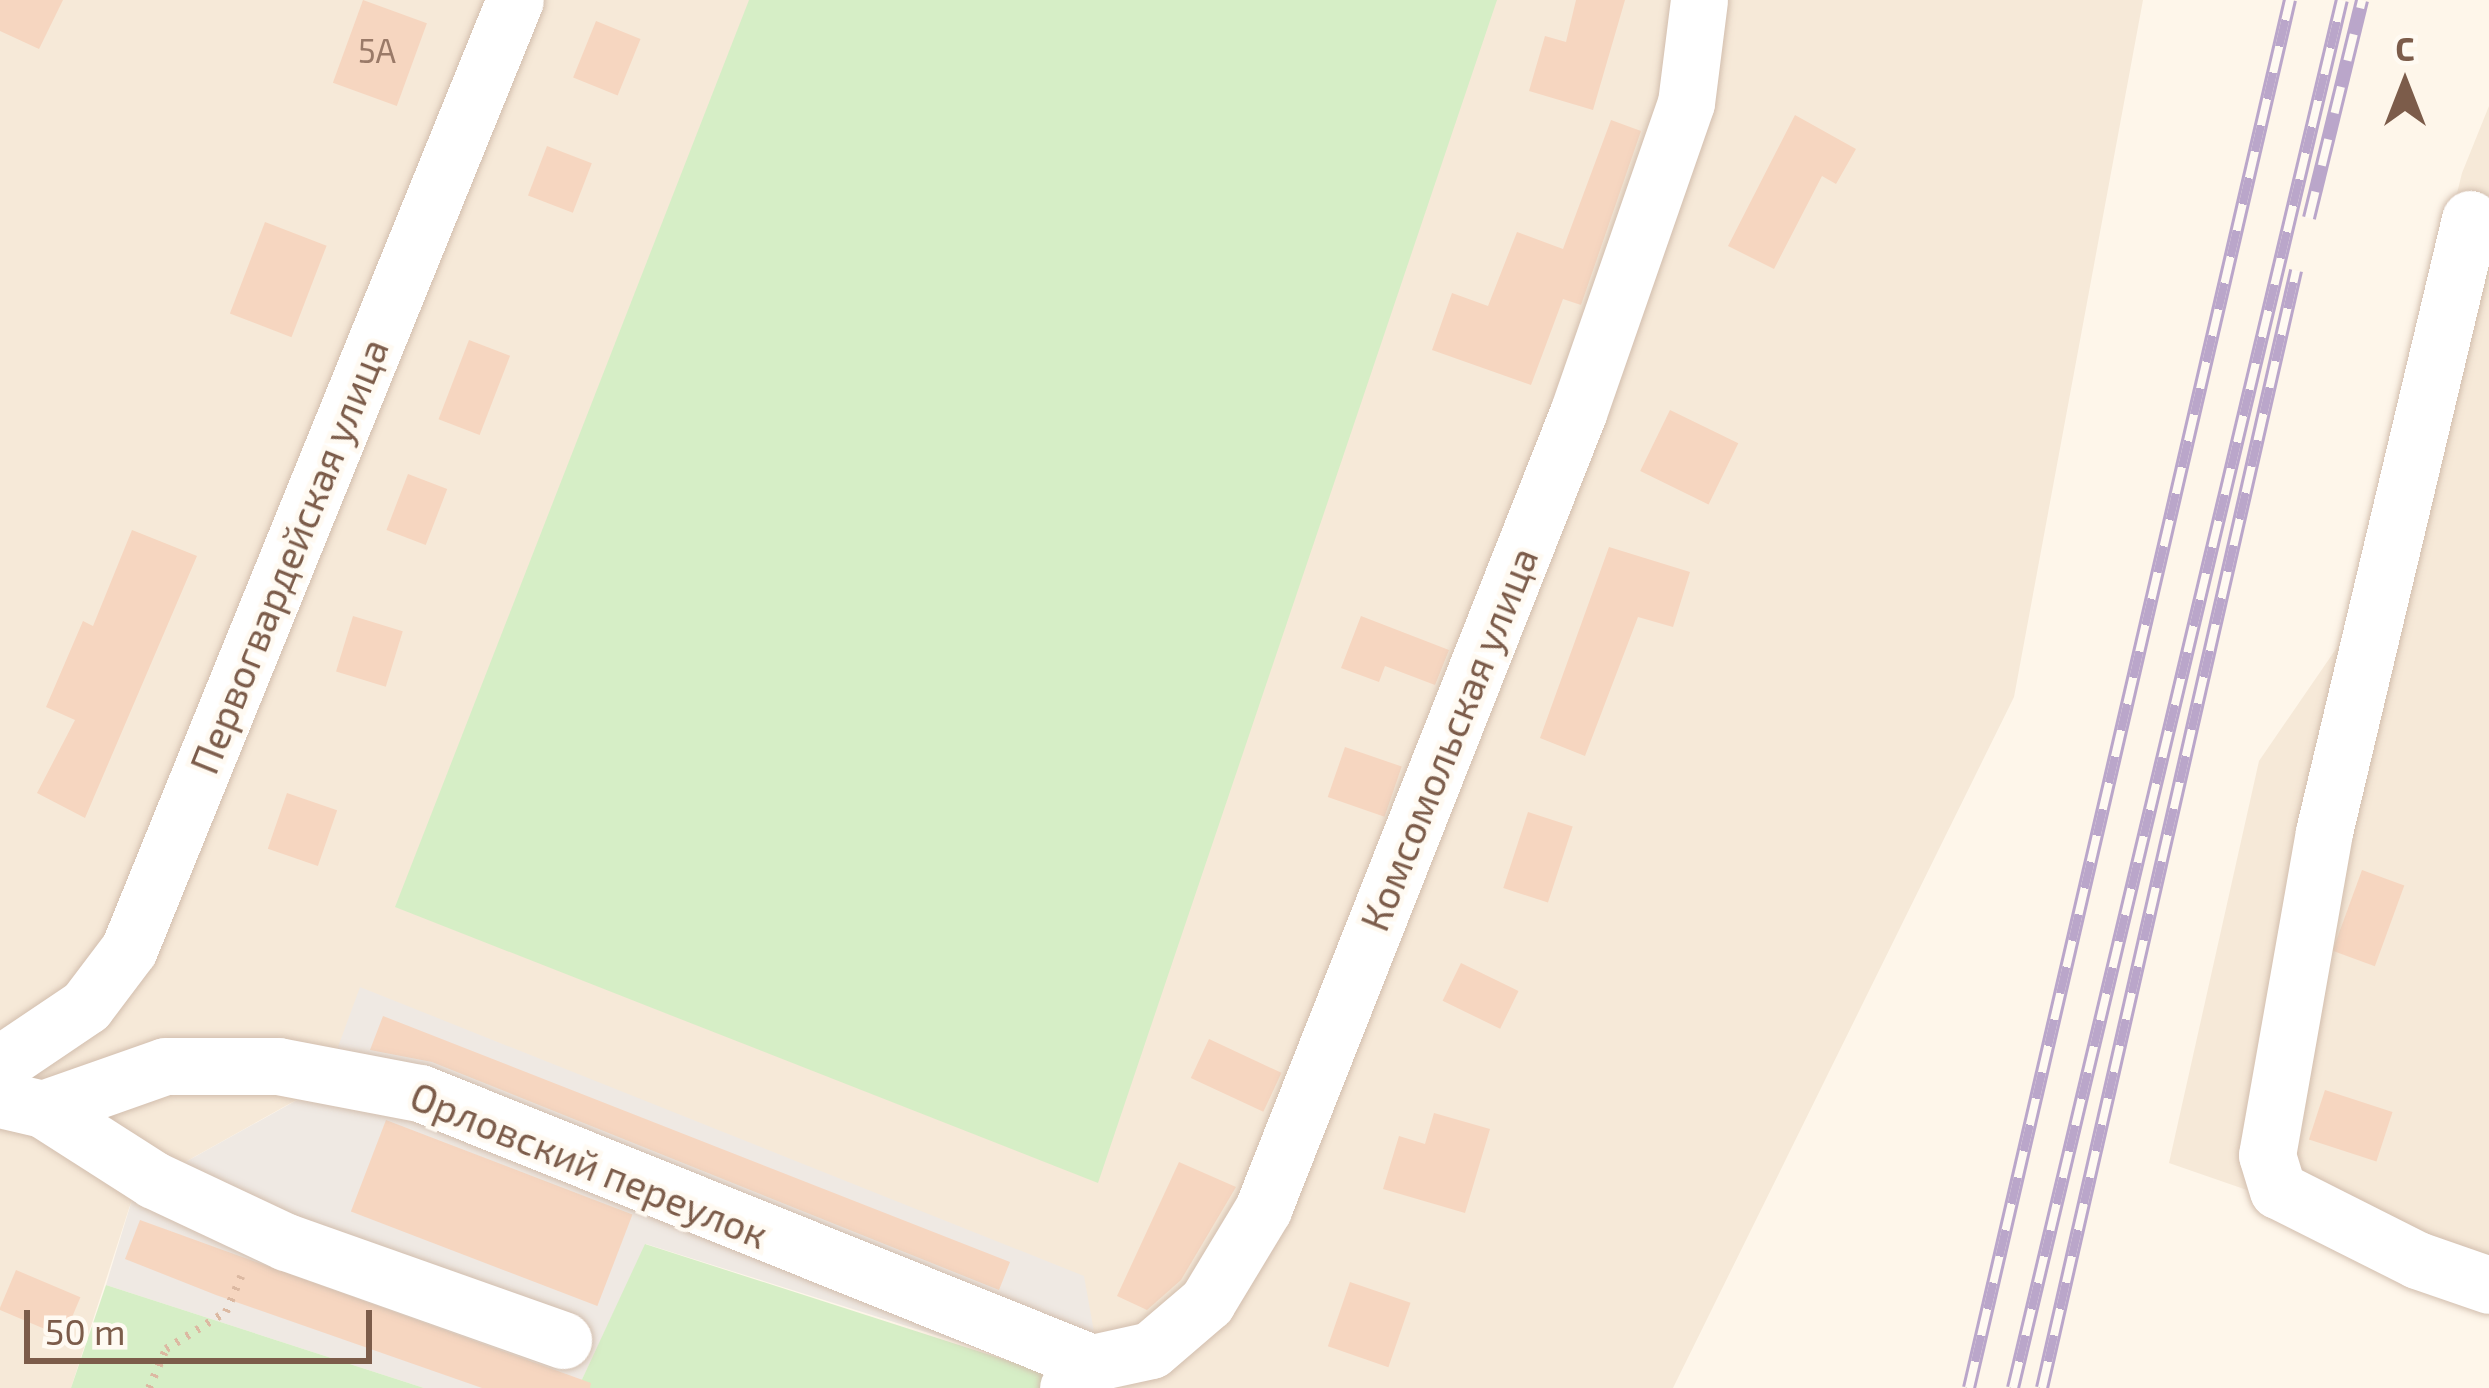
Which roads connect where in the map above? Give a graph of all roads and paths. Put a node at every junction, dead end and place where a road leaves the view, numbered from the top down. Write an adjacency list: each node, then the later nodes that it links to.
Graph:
1 (515, 0): 4 (street, Первогвардейская улица)
2 (1700, 0): 9 (street, Комсомольская улица)
3 (2470, 219): 7 (street)
4 (0, 1064)
5 (21, 1104): 6 (street); 9 (street, Орловский переулок)
6 (260, 1230): 8 (street); 10 (path)
7 (2489, 1286)
8 (563, 1340)
9 (1080, 1376)
10 (149, 1388)

